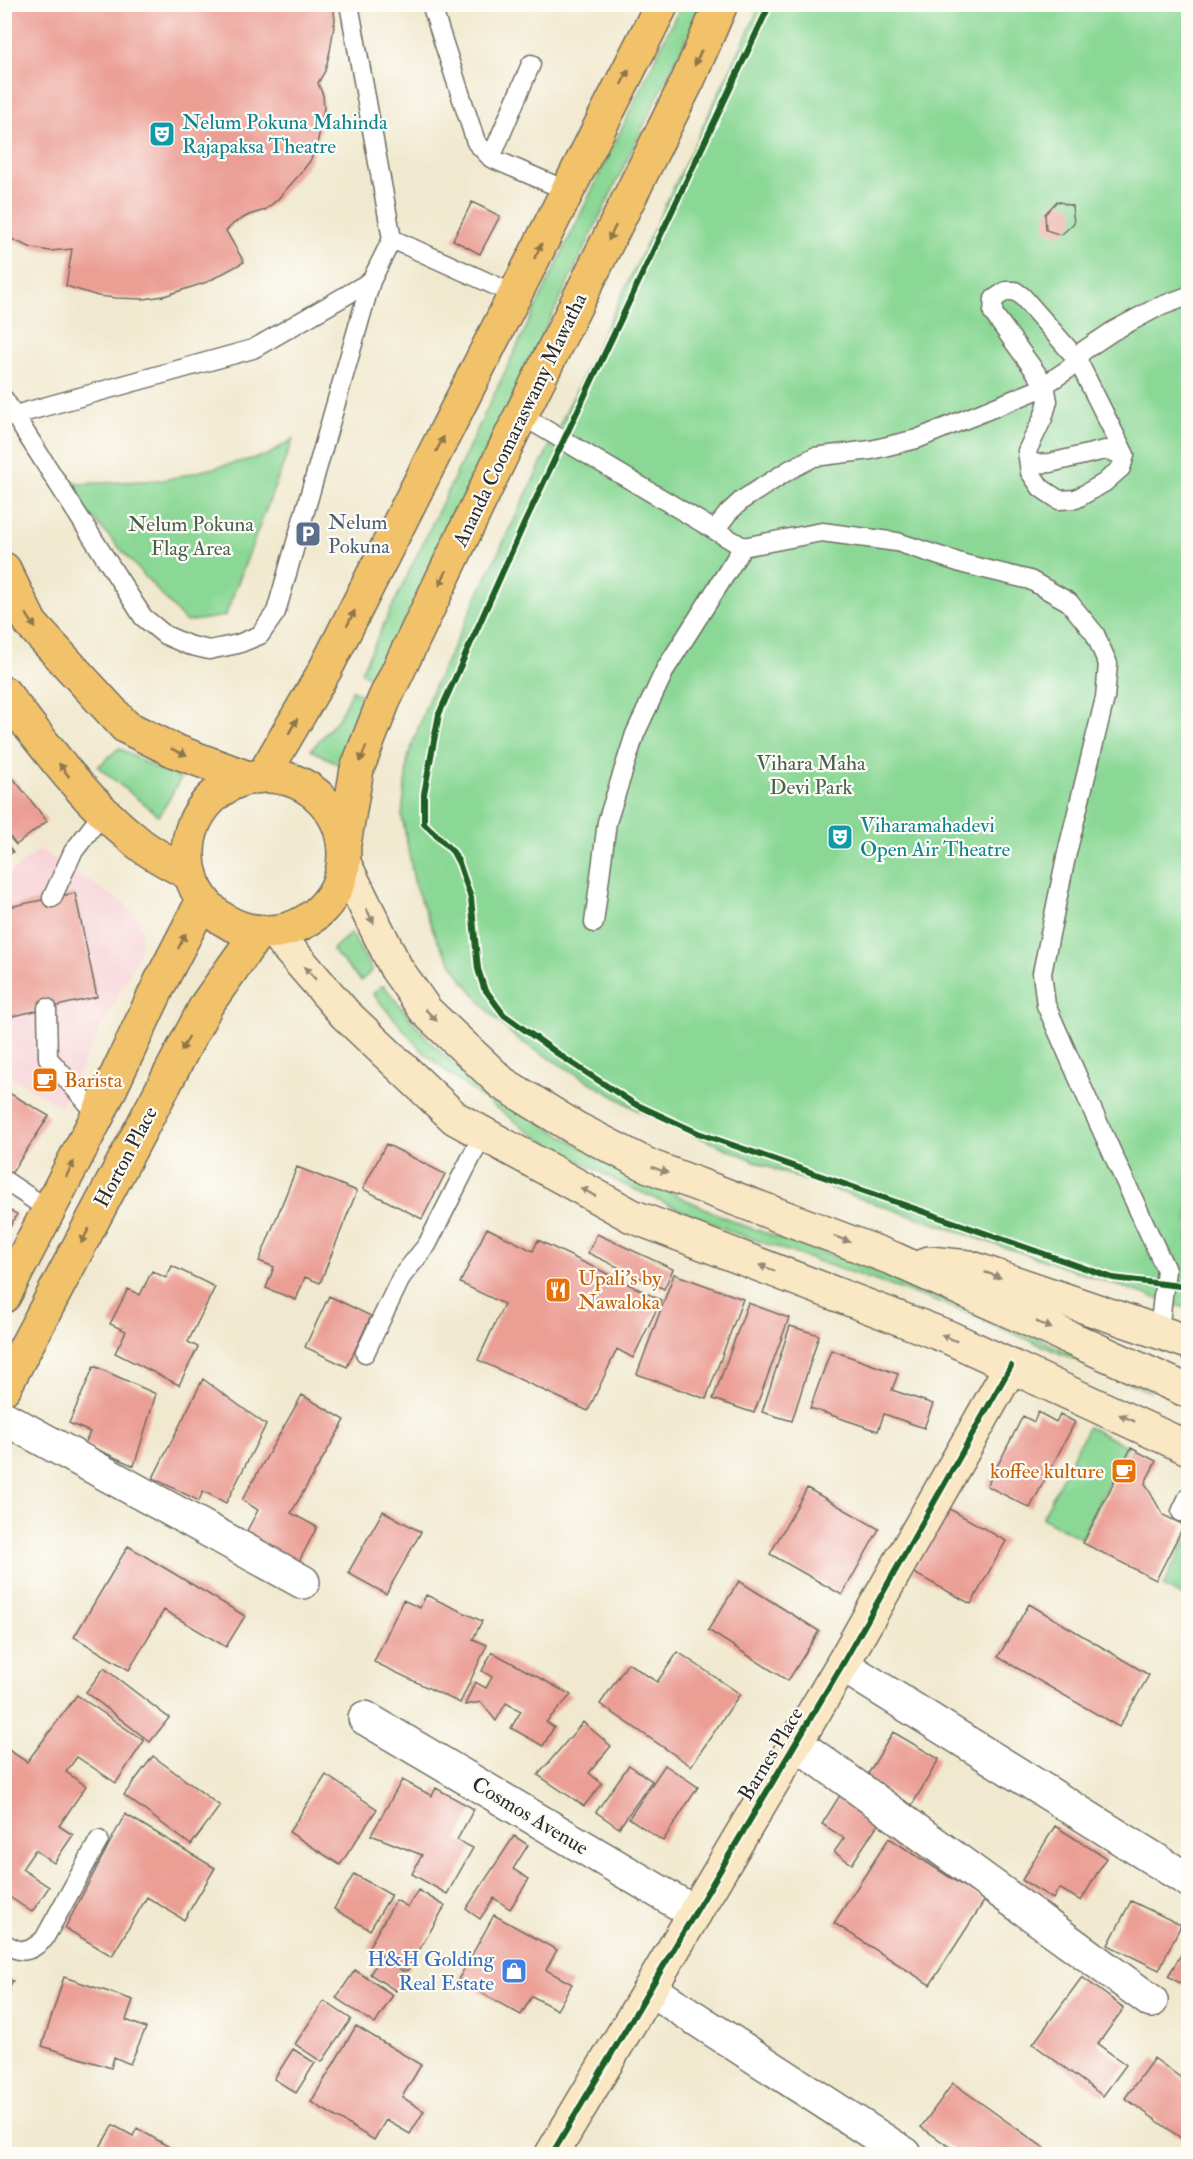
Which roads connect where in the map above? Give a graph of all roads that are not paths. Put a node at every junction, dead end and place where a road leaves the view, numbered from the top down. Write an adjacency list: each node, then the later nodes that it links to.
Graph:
1 (349, 4): 8 (lane)
2 (431, 4): 6 (lane)
3 (662, 4): 7 (main road, one-way to 3)
4 (721, 4): 15 (main road, Ananda Coomaraswamy Mawatha, one-way to 15)
5 (531, 64): 6 (lane)
6 (491, 158): 7 (lane)
7 (568, 191): 10 (main road, one-way to 7)
8 (392, 239): 9 (lane); 10 (lane)
9 (372, 281): 16 (lane); 16 (lane)
10 (516, 294): 23 (main road, one-way to 10)
11 (1188, 296): 12 (lane)
12 (1077, 359): 13 (lane); 13 (lane); 17 (lane)
13 (1045, 385): 18 (lane); 19 (lane)
14 (4, 399): 16 (lane)
15 (521, 415): 19 (lane); 25 (main road, Ananda Coomaraswamy Mawatha, one-way to 25)
16 (9, 417)
17 (1125, 455): 18 (lane); 18 (lane)
18 (1029, 464)
19 (715, 530): 20 (lane)
20 (743, 547): 28 (lane); 37 (lane)
21 (4, 569): 23 (main road, one-way to 23)
22 (4, 693): 24 (main road, one-way to 22)
23 (255, 777): 25 (main road); 26 (main road)
24 (103, 813): 26 (main road); 27 (lane)
25 (344, 854): 29 (main road); 35 (main road, one-way to 35)
26 (197, 888): 29 (main road); 31 (main road, Horton Place, one-way to 26)
27 (52, 898)
28 (594, 923)
29 (266, 932): 32 (main road, one-way to 29); 40 (main road, Horton Place, one-way to 40)
30 (47, 1008): 31 (lane)
31 (98, 1115): 34 (main road, Horton Place, one-way to 31)
32 (483, 1134): 38 (lane); 39 (main road, one-way to 32)
33 (4, 1180): 34 (lane)
34 (49, 1210): 36 (main road, Horton Place)
35 (894, 1259): 37 (main road, one-way to 37); 41 (main road, one-way to 41)
36 (4, 1296)
37 (1174, 1337)
38 (364, 1353)
39 (1011, 1366): 43 (main road, one-way to 39); 45 (main road, Barnes Place)
40 (4, 1388)
41 (1188, 1391)
42 (4, 1418): 44 (street)
43 (1185, 1442)
44 (303, 1582)
45 (842, 1665): 47 (main road, Barnes Place); 49 (street)
46 (365, 1718): 50 (street, Cosmos Avenue)
47 (796, 1743): 50 (main road, Barnes Place); 53 (street)
48 (99, 1840): 51 (lane)
49 (1188, 1880)
50 (695, 1914): 52 (main road, Barnes Place)
51 (4, 1943)
52 (650, 1989): 54 (main road, Barnes Place); 55 (street)
53 (1151, 2001)
54 (552, 2154)
55 (905, 2154)

